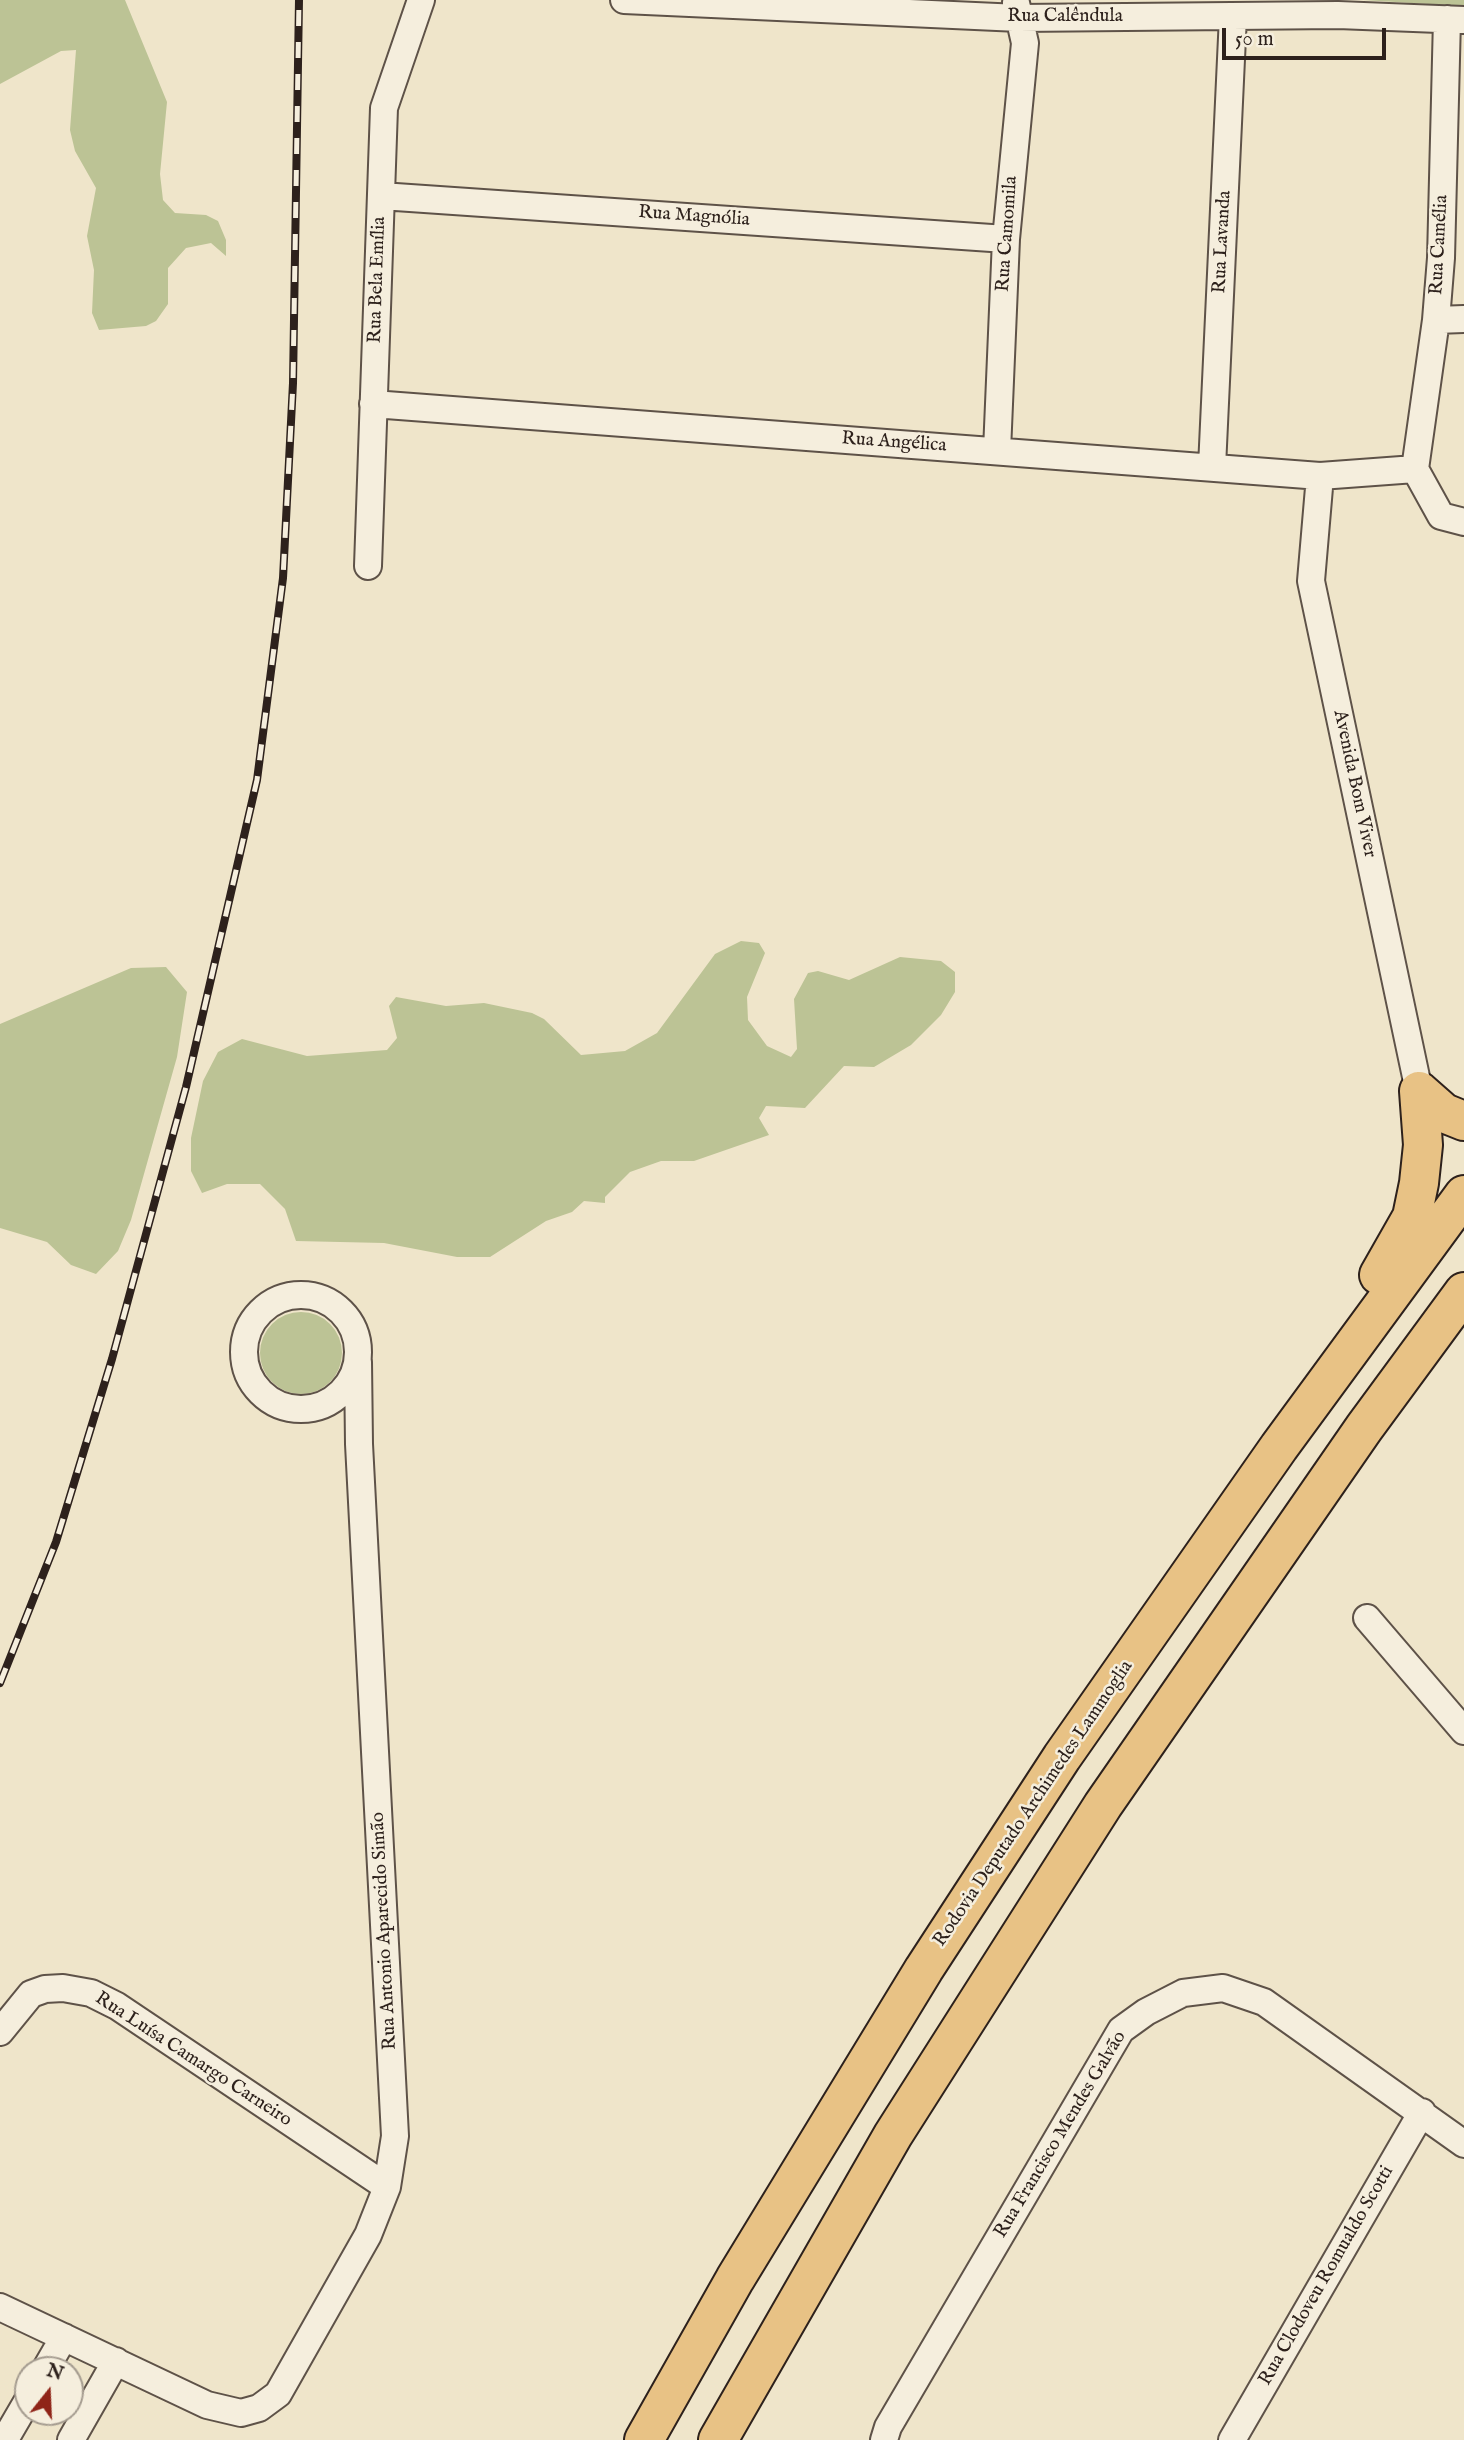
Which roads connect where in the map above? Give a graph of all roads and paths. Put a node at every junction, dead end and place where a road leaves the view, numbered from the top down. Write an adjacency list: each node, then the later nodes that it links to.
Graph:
1 (421, 0): 6 (street, Rua Bela Emília)
2 (624, 0): 3 (street, Rua Calêndula)
3 (1017, 9): 4 (street, Rua Calêndula); 7 (street, Rua Camomila)
4 (1233, 16): 5 (street, Rua Calêndula); 12 (street, Rua Lavanda)
5 (1455, 20): 9 (street, Rua Camélia)
6 (381, 196): 7 (street, Rua Magnólia); 10 (street, Rua Bela Emília)
7 (1006, 239): 11 (street, Rua Camomila)
8 (1464, 319): 9 (street)
9 (1436, 320): 13 (street, Rua Camélia)
10 (373, 404): 11 (street, Rua Angélica); 16 (street, Rua Bela Emília)
11 (997, 451): 12 (street, Rua Angélica)
12 (1212, 467): 14 (street, Rua Angélica)
13 (1415, 469): 14 (street, Rua Angélica); 15 (street)
14 (1320, 476): 17 (street, Avenida Bom Viver)
15 (1464, 523)
16 (368, 566)
17 (1419, 1091): 18 (highway); 24 (highway)
18 (1464, 1121)
19 (1464, 1195): 24 (highway, Rodovia Deputado Archimedes Lammoglia)
20 (1464, 1292): 37 (highway)
21 (358, 1362): 22 (street); 22 (street, Rua Antonio Aparecido Simão); 23 (street, Rua Antonio Aparecido Simão)
22 (326, 1404): 23 (street)
23 (359, 1444): 30 (street, Rua Antonio Aparecido Simão)
24 (1279, 1447): 36 (highway, Rodovia Deputado Archimedes Lammoglia)
25 (1367, 1618): 26 (street)
26 (1464, 1731)
27 (0, 2032): 30 (street, Rua Luísa Camargo Carneiro)
28 (1422, 2112): 29 (street, Rua Francisco Mendes Galvão); 38 (street, Rua Francisco Mendes Galvão); 39 (street, Rua Clodoveu Romualdo Scotti)
29 (1464, 2144)
30 (387, 2187): 34 (street, Rua Antonio Aparecido Simão)
31 (0, 2307): 32 (street)
32 (64, 2337): 33 (street); 34 (street)
33 (53, 2356)
34 (116, 2361): 35 (street)
35 (71, 2440)
36 (644, 2440)
37 (718, 2440)
38 (884, 2440)
39 (1232, 2440)

